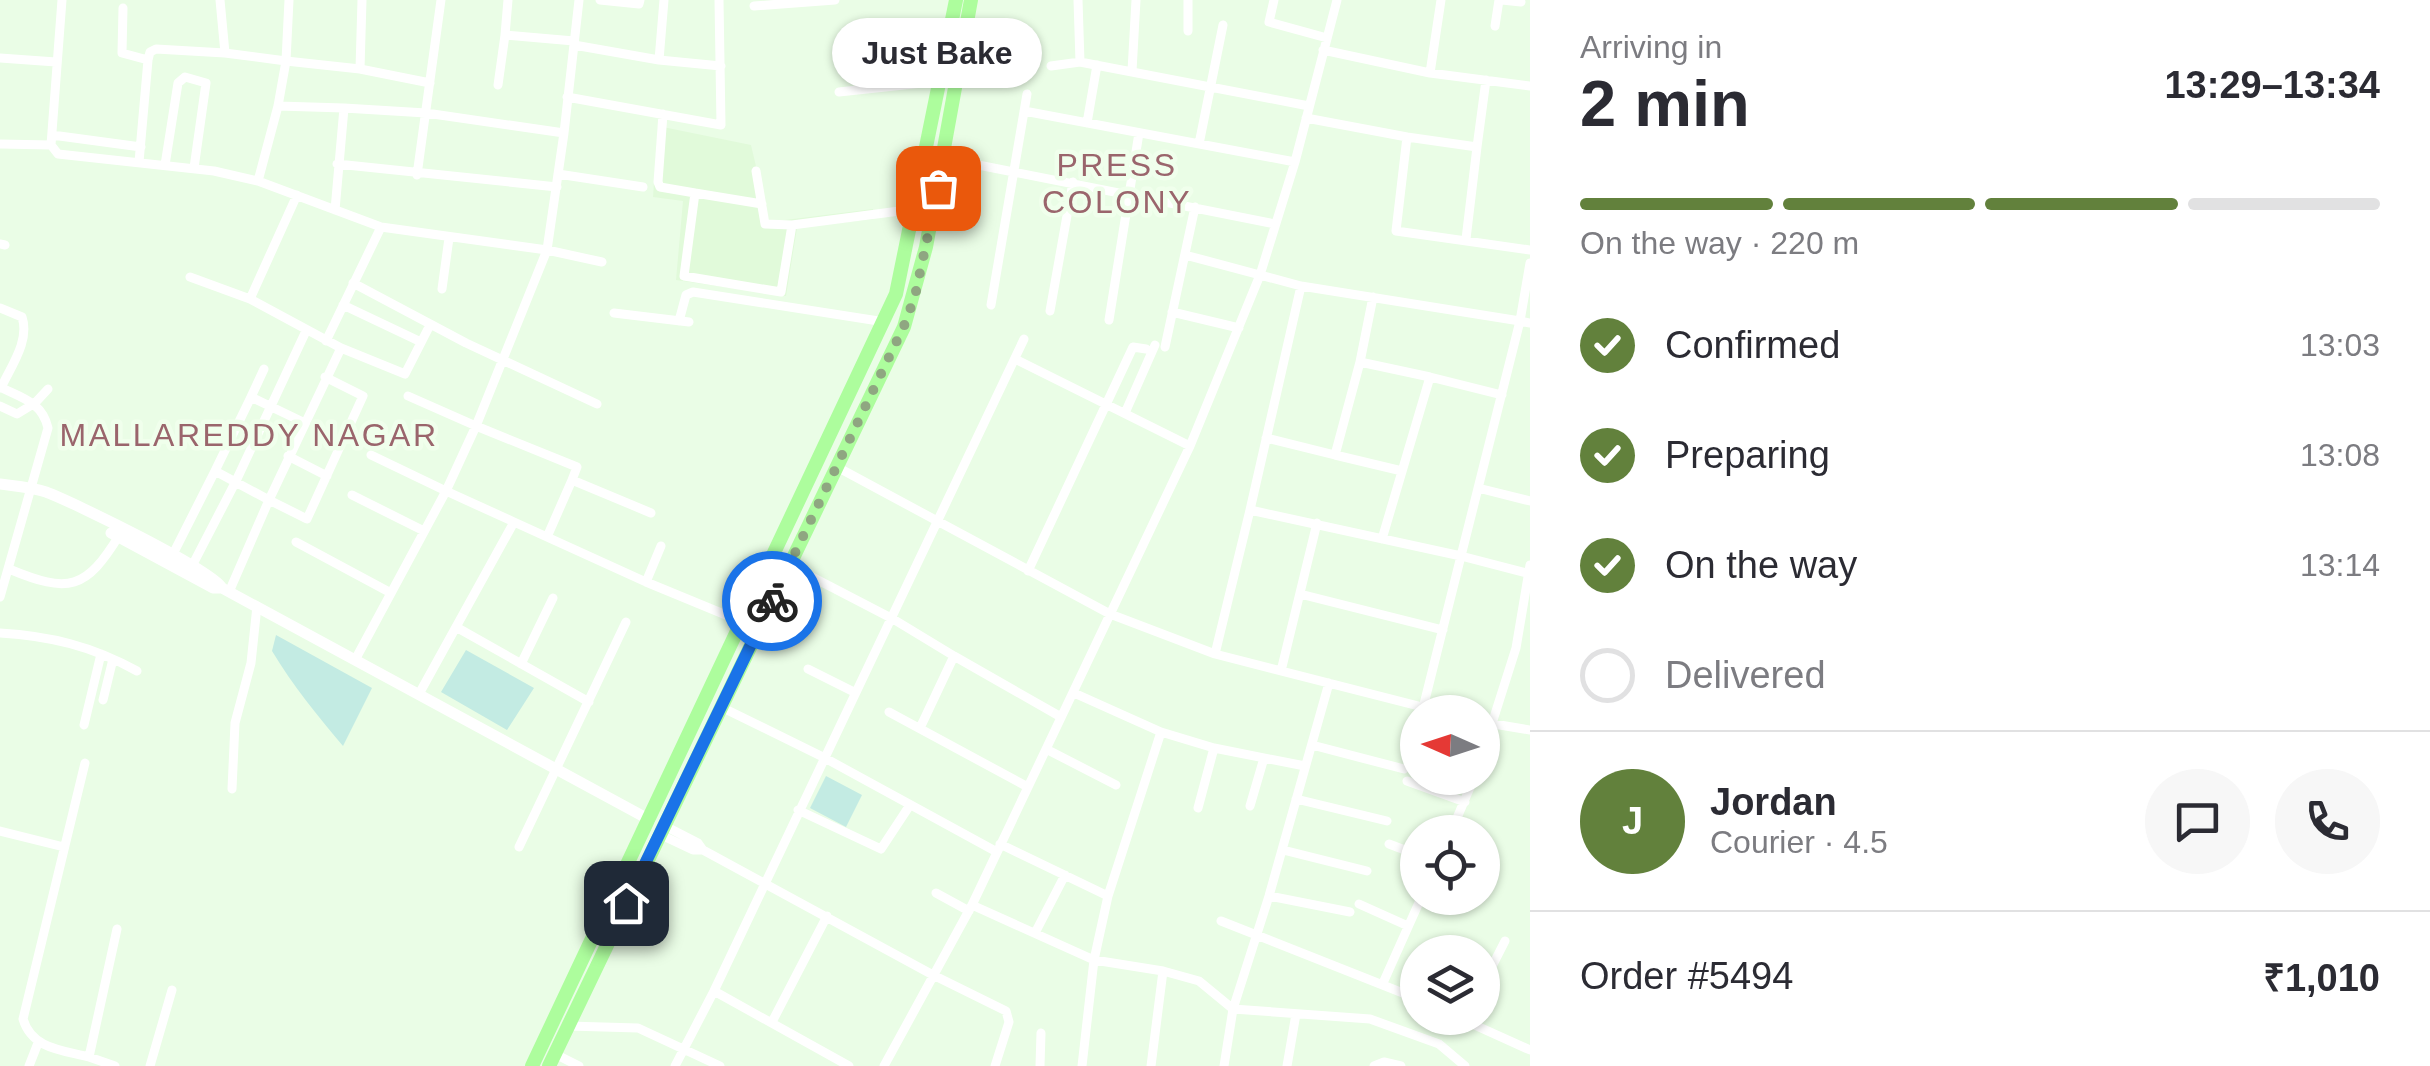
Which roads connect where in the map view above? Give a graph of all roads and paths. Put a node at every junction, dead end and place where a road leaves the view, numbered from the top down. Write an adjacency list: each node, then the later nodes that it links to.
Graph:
1 (62, 0): 37 (street)
2 (220, 0): 32 (street)
3 (289, 0): 35 (street)
4 (362, 0): 42 (street)
5 (441, 0): 47 (street)
6 (508, 0): 28 (street)
7 (579, 0): 30 (street)
8 (600, 0): 9 (street)
9 (640, 0)
10 (664, 0): 36 (street)
11 (719, 0): 40 (street)
12 (835, 0): 23 (street)
13 (956, 0): 45 (main road)
14 (971, 0): 70 (main road)
15 (1078, 0): 38 (street)
16 (1136, 0): 43 (street)
17 (1188, 0): 27 (street)
18 (1274, 0): 29 (street)
19 (1338, 0): 29 (street)
20 (1441, 0): 44 (street)
21 (1500, 0): 22 (street); 26 (street)
22 (1521, 2)
23 (754, 6)
24 (123, 8): 34 (street)
25 (1223, 25): 49 (street)
26 (1495, 26)
27 (1188, 31)
28 (506, 35): 30 (street); 48 (street)
29 (1326, 38): 31 (street)
30 (574, 43): 36 (street); 53 (street)
31 (1323, 50): 44 (street); 55 (street)
32 (225, 53): 34 (street); 35 (street)
33 (0, 58): 37 (street)
34 (148, 60): 68 (street)
35 (286, 60): 42 (street); 54 (street)
36 (659, 60): 40 (street)
37 (56, 62): 65 (street)
38 (1080, 62): 39 (street); 41 (street)
39 (1097, 65): 43 (street); 61 (street)
40 (722, 66): 59 (street)
41 (1052, 66)
42 (360, 69): 47 (street)
43 (1132, 71): 49 (street)
44 (1430, 73): 46 (street)
45 (940, 80): 51 (street); 89 (main road)
46 (1486, 80): 50 (street); 69 (street)
47 (430, 84): 58 (street)
48 (498, 85)
49 (1212, 86): 55 (street); 67 (street)
50 (1530, 86)
51 (839, 92)
52 (1027, 94): 57 (street)
53 (568, 97): 59 (street); 62 (street)
54 (278, 106): 56 (street); 80 (street)
55 (1309, 106): 60 (street)
56 (344, 108): 58 (street); 73 (street)
57 (1024, 111): 61 (street); 77 (street)
58 (426, 113): 62 (street); 79 (street)
59 (663, 114): 84 (street)
60 (1306, 118): 64 (street); 72 (street)
61 (1088, 123): 63 (street)
62 (564, 132): 78 (street)
63 (1139, 133): 67 (street); 85 (street)
64 (1407, 137): 69 (street); 95 (street)
65 (52, 140): 66 (street); 68 (street); 71 (street)
66 (0, 144)
67 (1199, 144): 72 (street)
68 (141, 147): 71 (street)
69 (1477, 147): 95 (street)
70 (943, 158): 77 (street); 109 (main road)
71 (140, 162): 74 (street)
72 (1295, 162): 91 (street)
73 (338, 164): 79 (street); 90 (street)
74 (165, 165): 75 (street); 75 (street)
75 (194, 168): 80 (street)
76 (756, 170): 87 (street)
77 (1012, 170): 81 (street); 111 (street)
78 (558, 174): 82 (street); 83 (street)
79 (417, 175): 82 (street)
80 (258, 181): 86 (street)
81 (1074, 182): 85 (street); 113 (street)
82 (557, 187): 96 (street)
83 (642, 187)
84 (694, 193): 87 (street); 92 (street)
85 (1130, 194): 88 (street); 116 (street)
86 (297, 195): 90 (street); 107 (street)
87 (762, 204): 92 (street)
88 (1195, 208): 91 (street); 98 (street)
89 (915, 209): 92 (street); 108 (main road)
90 (335, 210): 93 (street)
91 (1274, 224): 101 (street)
92 (792, 225)
93 (380, 227): 94 (street); 103 (street)
94 (449, 238): 96 (street); 105 (street)
95 (1466, 239): 97 (street)
96 (546, 250): 99 (street); 128 (street)
97 (1530, 250)
98 (1185, 254): 101 (street); 114 (street)
99 (602, 262)
100 (1530, 263): 118 (street)
101 (1260, 275): 104 (street); 120 (street)
102 (190, 277): 107 (street)
103 (353, 283): 110 (street); 119 (street)
104 (1301, 286): 106 (street); 146 (street)
105 (442, 289)
106 (1373, 297): 118 (street); 129 (street)
107 (250, 299): 121 (street)
108 (894, 299): 109 (main road); 117 (main road)
109 (912, 304): 151 (main road)
110 (343, 305): 123 (street); 124 (street)
111 (991, 305)
112 (1, 310): 133 (street)
113 (1050, 311)
114 (1172, 312): 120 (street); 125 (street)
115 (614, 314): 117 (street)
116 (1109, 320)
117 (885, 322): 192 (main road)
118 (1525, 322): 135 (street)
119 (430, 325): 124 (street); 128 (street)
120 (1239, 328): 147 (street)
121 (306, 330): 123 (street); 142 (street)
122 (1024, 339): 127 (street)
123 (326, 340): 126 (street)
124 (421, 342): 126 (street)
125 (1156, 347): 140 (street); 143 (street)
126 (341, 348): 131 (street)
127 (1015, 359): 140 (street); 166 (street)
128 (501, 360): 139 (street); 145 (street)
129 (1360, 362): 132 (street); 150 (street)
130 (264, 369): 137 (street)
131 (325, 377): 144 (street); 154 (street)
132 (1430, 377): 135 (street); 152 (street)
133 (0, 388): 138 (street)
134 (48, 389): 138 (street)
135 (1502, 395): 158 (street)
136 (408, 396): 145 (street)
137 (251, 398): 142 (street); 153 (street)
138 (36, 404): 141 (street); 160 (street)
139 (598, 404)
140 (1106, 404): 143 (street); 180 (street)
141 (0, 406)
142 (272, 407): 144 (street); 156 (street)
143 (1125, 413): 147 (street)
144 (306, 423): 149 (street)
145 (476, 426): 155 (street); 159 (street)
146 (1266, 438): 150 (street); 164 (street)
147 (1190, 446): 189 (street)
148 (370, 455): 159 (street)
149 (288, 456): 154 (street); 162 (street)
150 (1336, 456): 152 (street)
151 (837, 468): 166 (street); 177 (main road)
152 (1402, 470): 172 (street)
153 (215, 471): 156 (street); 176 (street)
154 (327, 476): 162 (street)
155 (572, 480): 165 (street); 171 (street)
156 (236, 481): 162 (street); 178 (street)
157 (0, 487): 160 (street)
158 (1478, 488): 163 (street); 175 (street)
159 (446, 490): 167 (street); 169 (street)
160 (28, 491): 170 (street); 179 (street)
161 (352, 495): 169 (street)
162 (269, 500): 183 (street)
163 (1530, 501)
164 (1250, 510): 168 (street); 197 (street)
165 (651, 512)
166 (938, 520): 180 (street); 190 (street)
167 (514, 522): 171 (street); 193 (street)
168 (1317, 522): 172 (street); 185 (street)
169 (424, 531): 184 (street)
170 (121, 534): 176 (street); 179 (street)
171 (548, 537): 182 (street)
172 (1382, 539): 175 (street)
173 (296, 542): 184 (street)
174 (660, 546): 182 (street)
175 (1461, 556): 181 (street); 194 (street)
176 (170, 560): 178 (street); 183 (street)
177 (789, 565): 190 (street); 214 (main road)
178 (192, 566): 183 (street)
179 (9, 569): 186 (street)
180 (1028, 570): 189 (street)
181 (1529, 570): 210 (street)
182 (646, 582): 192 (street)
183 (226, 590): 188 (street)
184 (391, 593): 200 (street)
185 (1300, 594): 194 (street); 204 (street)
186 (0, 597)
187 (553, 598): 201 (street)
188 (256, 606): 200 (street); 233 (street)
189 (1110, 614): 197 (street); 207 (street)
190 (893, 618): 198 (street); 206 (street)
191 (626, 622): 212 (street)
192 (742, 622): 244 (main road)
193 (456, 627): 201 (street); 208 (street)
194 (1443, 630): 209 (street)
195 (0, 633): 196 (street)
196 (101, 654): 199 (street); 218 (street)
197 (1214, 654): 204 (street)
198 (954, 656): 216 (street); 219 (street)
199 (113, 659): 203 (street); 211 (street)
200 (355, 660): 208 (street)
201 (521, 664): 212 (street)
202 (808, 669): 206 (street)
203 (137, 671)
204 (1280, 671): 205 (street)
205 (1329, 683): 213 (street); 222 (street)
206 (854, 692): 225 (street)
207 (1074, 693): 216 (street); 221 (street)
208 (419, 694): 228 (street)
209 (1426, 695)
210 (1498, 695)
211 (103, 700)
212 (589, 702): 228 (street)
213 (1400, 702)
214 (721, 707): 225 (street); 244 (main road)
215 (889, 712): 219 (street)
216 (1062, 718): 224 (street)
217 (1500, 725): 220 (street)
218 (84, 726)
219 (920, 728): 232 (street)
220 (1530, 730)
221 (1160, 732): 223 (street); 256 (street)
222 (1312, 746): 229 (street); 230 (street)
223 (1214, 748): 226 (street); 240 (street)
224 (1046, 749): 231 (street); 232 (street)
225 (823, 758): 238 (street); 241 (street)
226 (1264, 758): 229 (street); 239 (street)
227 (86, 763): 248 (street)
228 (556, 766): 244 (street); 247 (street)
229 (1305, 766): 236 (street)
230 (1400, 768)
231 (1116, 785)
232 (1026, 786): 249 (street)
233 (232, 790)
234 (1447, 795): 237 (street)
235 (1468, 795): 237 (street)
236 (1296, 799): 243 (street); 251 (street)
237 (1466, 802): 242 (street)
238 (910, 804): 241 (street); 249 (street)
239 (1250, 806)
240 (1198, 808)
241 (798, 810): 254 (street)
242 (1460, 815)
243 (1387, 820)
244 (658, 826): 254 (street); 280 (main road); 291 (main road)
245 (0, 832): 248 (street)
246 (1389, 844): 250 (street)
247 (518, 847)
248 (64, 848): 283 (street)
249 (998, 848): 253 (street); 259 (street)
250 (1400, 848)
251 (1283, 850): 252 (street); 257 (street)
252 (1367, 871)
253 (1064, 875): 256 (street); 266 (street)
254 (764, 883): 262 (street); 275 (street)
255 (936, 894): 259 (street)
256 (1108, 896): 270 (street)
257 (1269, 896): 260 (street); 267 (street)
258 (1359, 904): 264 (street)
259 (970, 908): 266 (street); 272 (street)
260 (1350, 912)
261 (1414, 915): 264 (street)
262 (827, 916): 272 (street); 279 (street)
263 (1221, 921): 267 (street)
264 (1408, 926): 273 (street)
265 (117, 930): 286 (street)
266 (1035, 933): 270 (street)
267 (1256, 934): 273 (street); 277 (street)
268 (1506, 941): 269 (street)
269 (1500, 952)
270 (1094, 960): 271 (street); 299 (street)
271 (1163, 971): 277 (street); 300 (street)
272 (933, 975): 296 (street); 297 (street)
273 (1382, 983): 276 (street)
274 (172, 990): 290 (street)
275 (714, 991): 279 (street); 284 (street)
276 (1400, 991)
277 (1233, 1009): 278 (street); 301 (street)
278 (1296, 1014): 302 (street); 305 (street)
279 (772, 1022): 295 (street)
280 (568, 1026): 284 (street); 287 (main road)
281 (1041, 1033): 298 (street)
282 (1498, 1035): 285 (street)
283 (38, 1043): 286 (street); 289 (street)
284 (684, 1048): 293 (street); 294 (street)
285 (1530, 1050)
286 (88, 1057): 288 (street)
287 (552, 1060): 292 (street)
288 (107, 1065)
289 (29, 1066)
290 (150, 1066)
291 (532, 1066)
292 (579, 1066)
293 (675, 1066)
294 (720, 1066)
295 (849, 1066)
296 (884, 1066)
297 (995, 1066)
298 (1040, 1066)
299 (1082, 1066)
300 (1151, 1066)
301 (1224, 1066)
302 (1287, 1066)
303 (1374, 1066): 304 (street)
304 (1402, 1066)
305 (1465, 1066)

